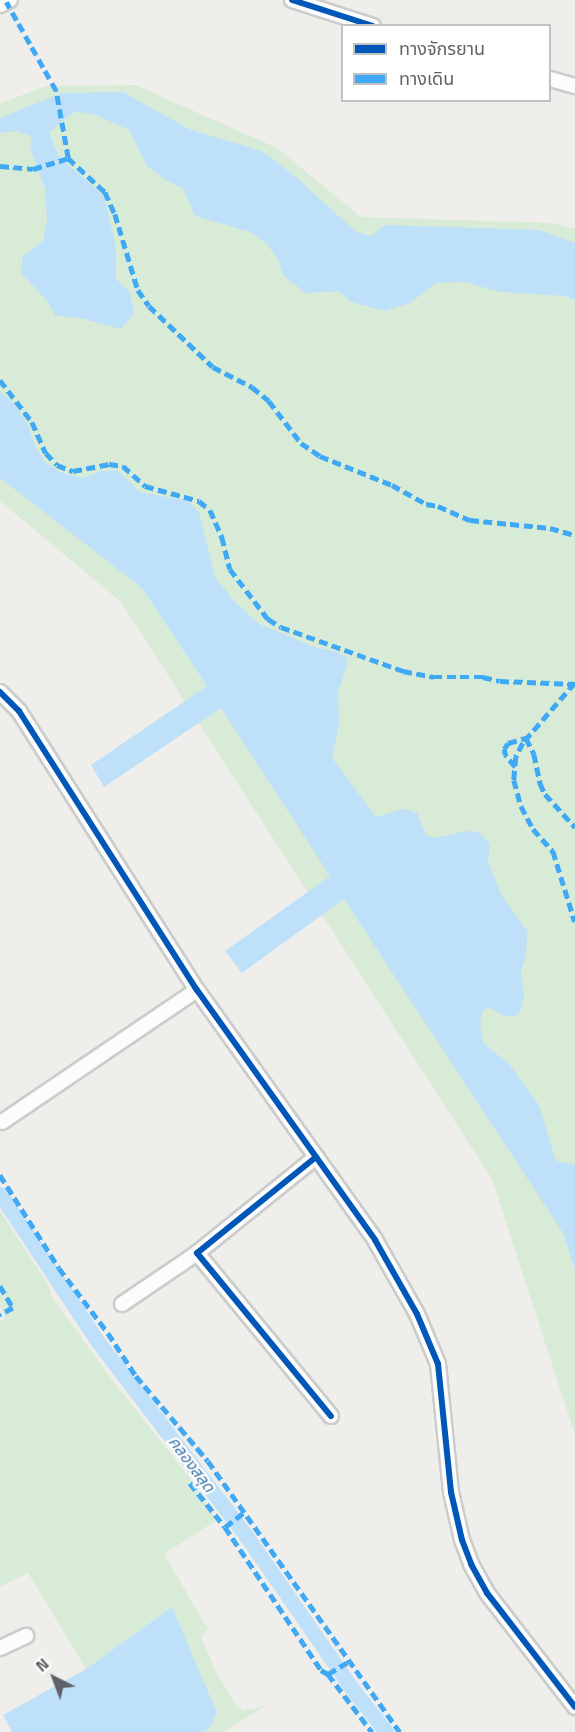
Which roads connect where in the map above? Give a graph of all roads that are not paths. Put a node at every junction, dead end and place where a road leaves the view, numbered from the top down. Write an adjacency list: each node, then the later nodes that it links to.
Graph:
1 (10, 0): 3 (street)
2 (291, 0): 4 (street)
3 (0, 5)
4 (367, 24)
5 (551, 80): 6 (street)
6 (575, 86)
7 (0, 692): 8 (street)
8 (197, 990): 9 (street); 10 (street)
9 (2, 1122)
10 (316, 1157): 11 (street); 16 (street)
11 (197, 1253): 12 (street); 13 (street)
12 (122, 1304)
13 (331, 1416)
14 (26, 1636): 15 (street)
15 (0, 1648)
16 (575, 1707)

